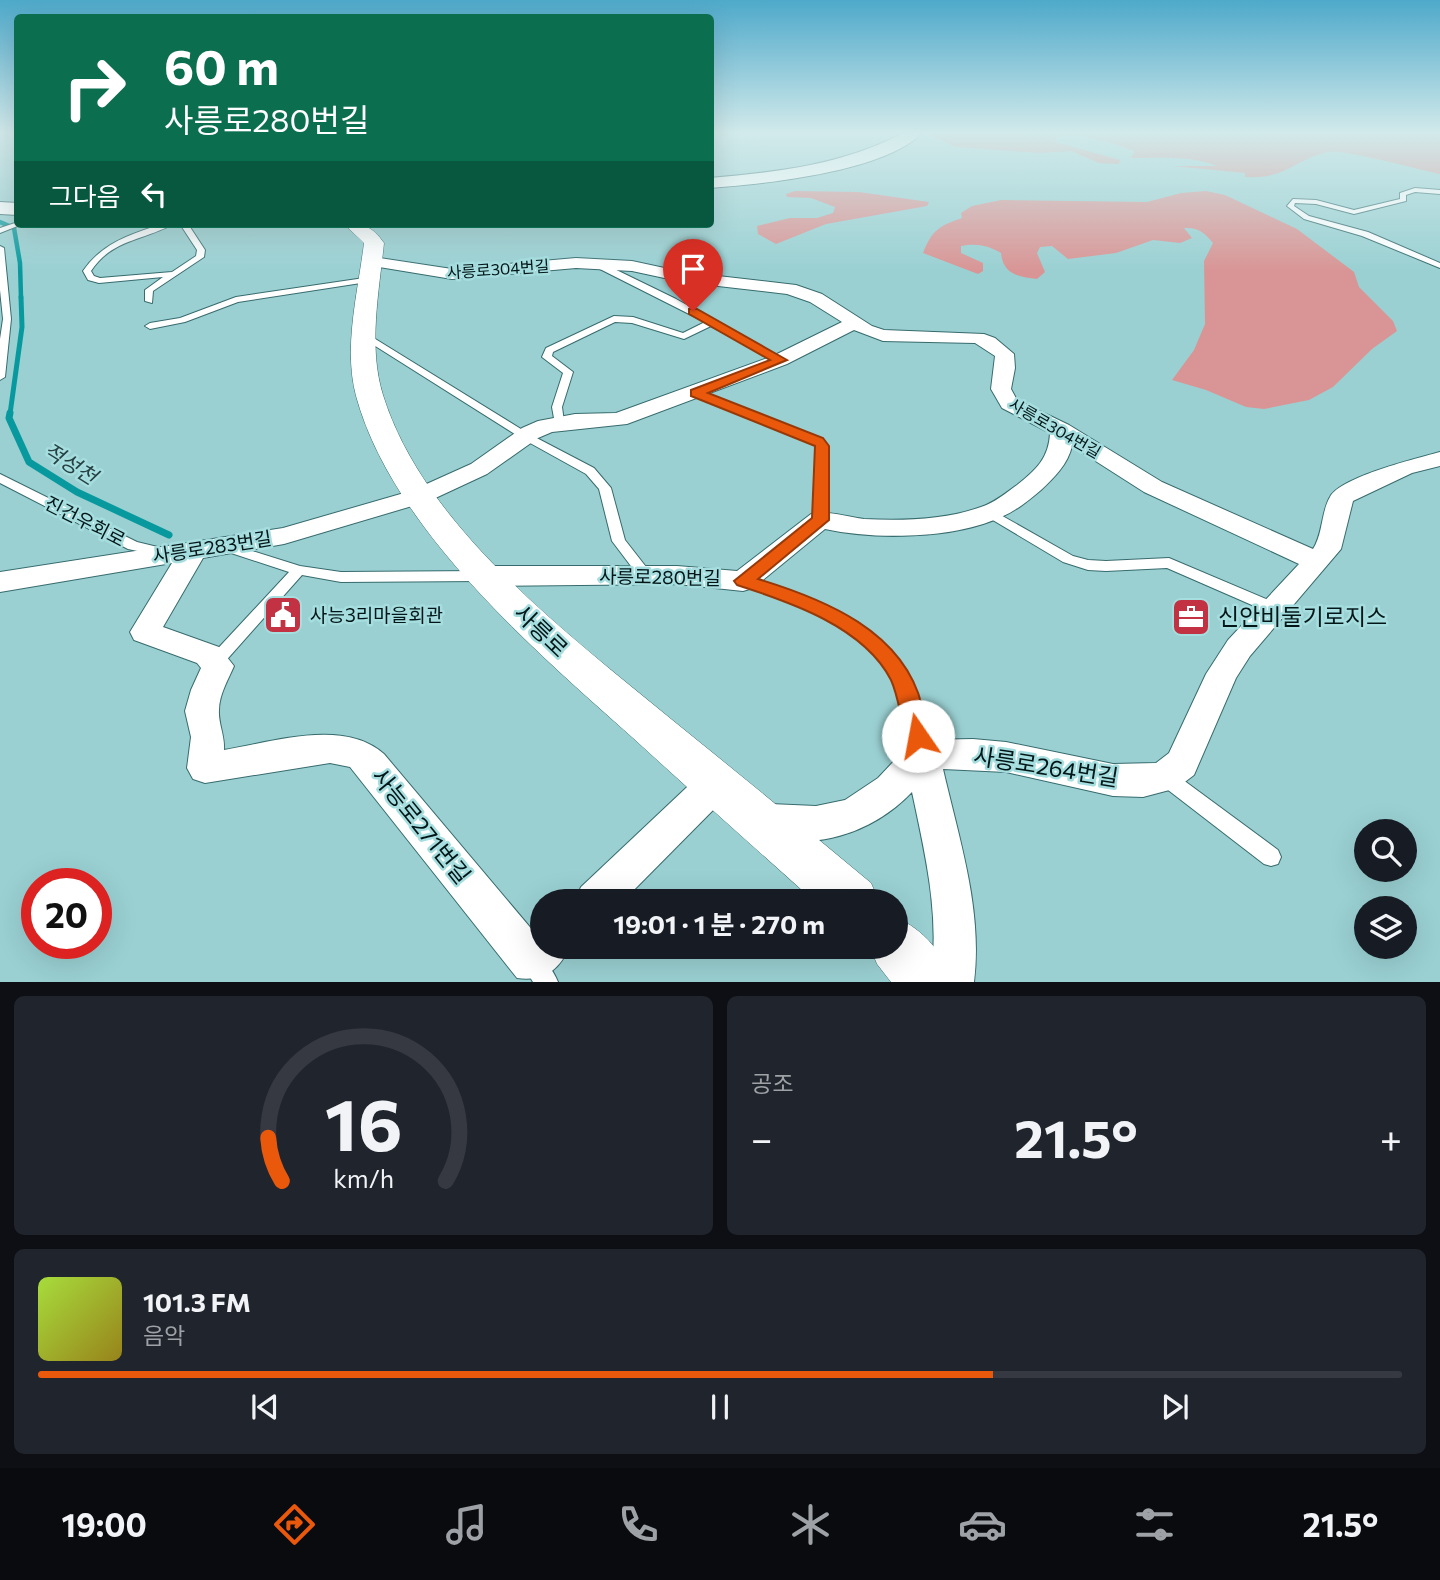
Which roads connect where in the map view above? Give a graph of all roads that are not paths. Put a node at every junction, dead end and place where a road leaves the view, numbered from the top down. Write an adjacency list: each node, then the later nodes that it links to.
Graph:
1 (745, 179): 2 (main road)
2 (714, 183)
3 (1440, 192): 10 (lane)
4 (156, 228): 12 (lane)
5 (187, 228): 12 (lane)
6 (350, 228): 11 (street, 사릉로)
7 (385, 228): 11 (street)
8 (0, 248): 14 (lane)
9 (594, 262): 11 (street, 사릉로304번길); 15 (lane); 16 (street, 사릉로304번길)
10 (1440, 266)
11 (372, 270): 17 (lane); 18 (street, 사릉로)
12 (174, 274): 13 (lane)
13 (149, 301)
14 (3, 322): 20 (lane)
15 (712, 322): 19 (lane); 22 (lane)
16 (854, 323): 19 (street); 23 (street, 사릉로304번길)
17 (150, 326)
18 (364, 335): 24 (lane); 27 (street, 사릉로)
19 (780, 360): 21 (street)
20 (0, 377)
21 (696, 393): 22 (street); 29 (lane)
22 (559, 422): 24 (street, 사릉로283번길)
23 (1061, 430): 28 (street); 31 (street, 사릉로304번길)
24 (526, 436): 27 (street, 사릉로283번길); 33 (lane)
25 (1440, 459): 31 (street)
26 (0, 478): 30 (lane, 진건우회로)
27 (420, 496): 30 (street, 사릉로283번길); 34 (street, 사릉로)
28 (990, 513): 29 (street); 37 (lane)
29 (820, 520): 35 (street, 사릉로280번길)
30 (198, 550): 32 (lane, 진건우회로); 36 (street, 사릉로283번길); 38 (street)
31 (1317, 561): 37 (street)
32 (299, 570): 34 (lane, 진건우회로); 38 (lane)
33 (645, 575): 34 (street, 사릉로280번길); 35 (street, 사릉로280번길)
34 (485, 576): 41 (street, 사릉로)
35 (743, 581): 39 (lane)
36 (0, 582)
37 (1273, 608): 40 (street)
38 (216, 661): 47 (street, 사능로271번길)
39 (922, 755): 40 (street, 사릉로264번길); 42 (street); 49 (street)
40 (1164, 777): 43 (lane)
41 (716, 783): 42 (street, 사릉로); 44 (street)
42 (760, 820): 45 (street, 사릉로)
43 (1271, 857)
44 (607, 889)
45 (839, 889)
46 (908, 959): 48 (street)
47 (542, 964)
48 (927, 982)
49 (952, 982)

